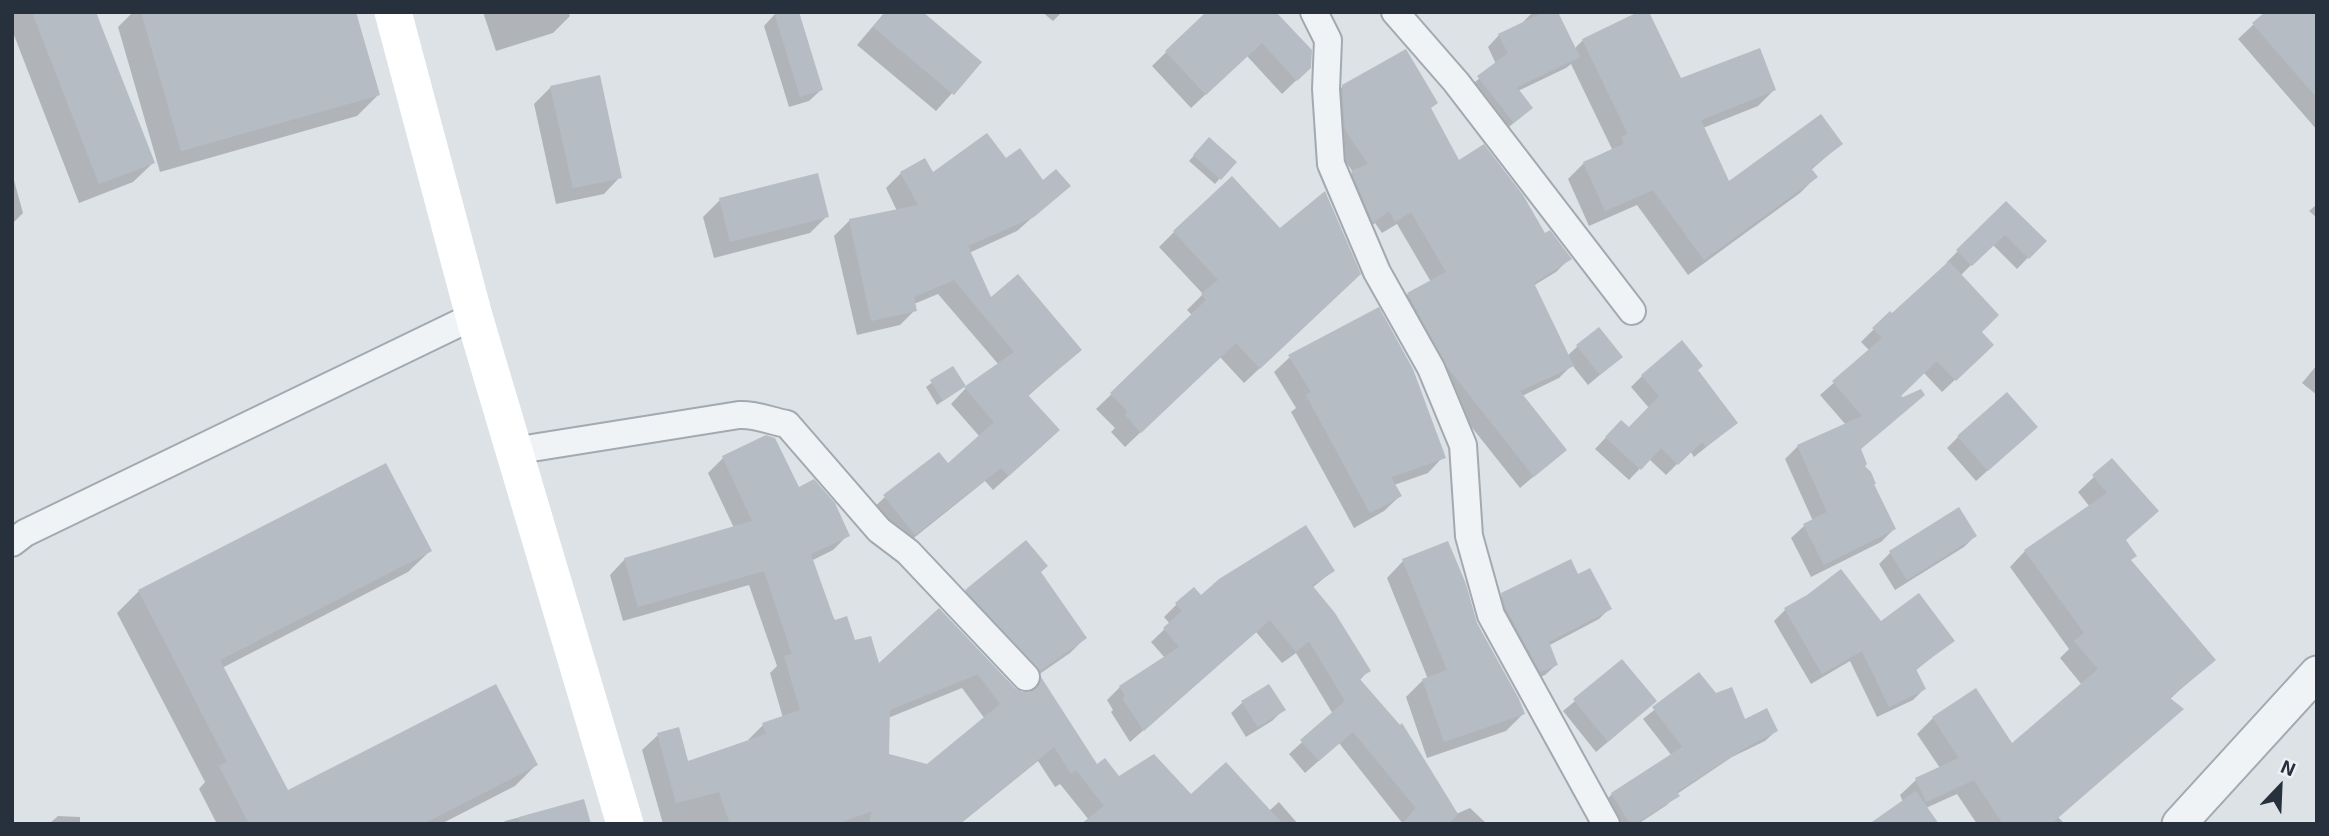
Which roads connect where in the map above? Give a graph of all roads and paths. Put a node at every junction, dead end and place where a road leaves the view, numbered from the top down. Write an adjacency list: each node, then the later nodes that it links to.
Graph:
1 (393, 12): 5 (main road)
2 (1314, 12): 11 (street)
3 (1395, 12): 4 (street)
4 (1632, 311)
5 (474, 316): 6 (main road); 7 (street)
6 (513, 450): 9 (street); 10 (main road)
7 (12, 543)
8 (2317, 673): 12 (street)
9 (1026, 677)
10 (625, 824)
11 (1606, 824)
12 (2179, 824)

